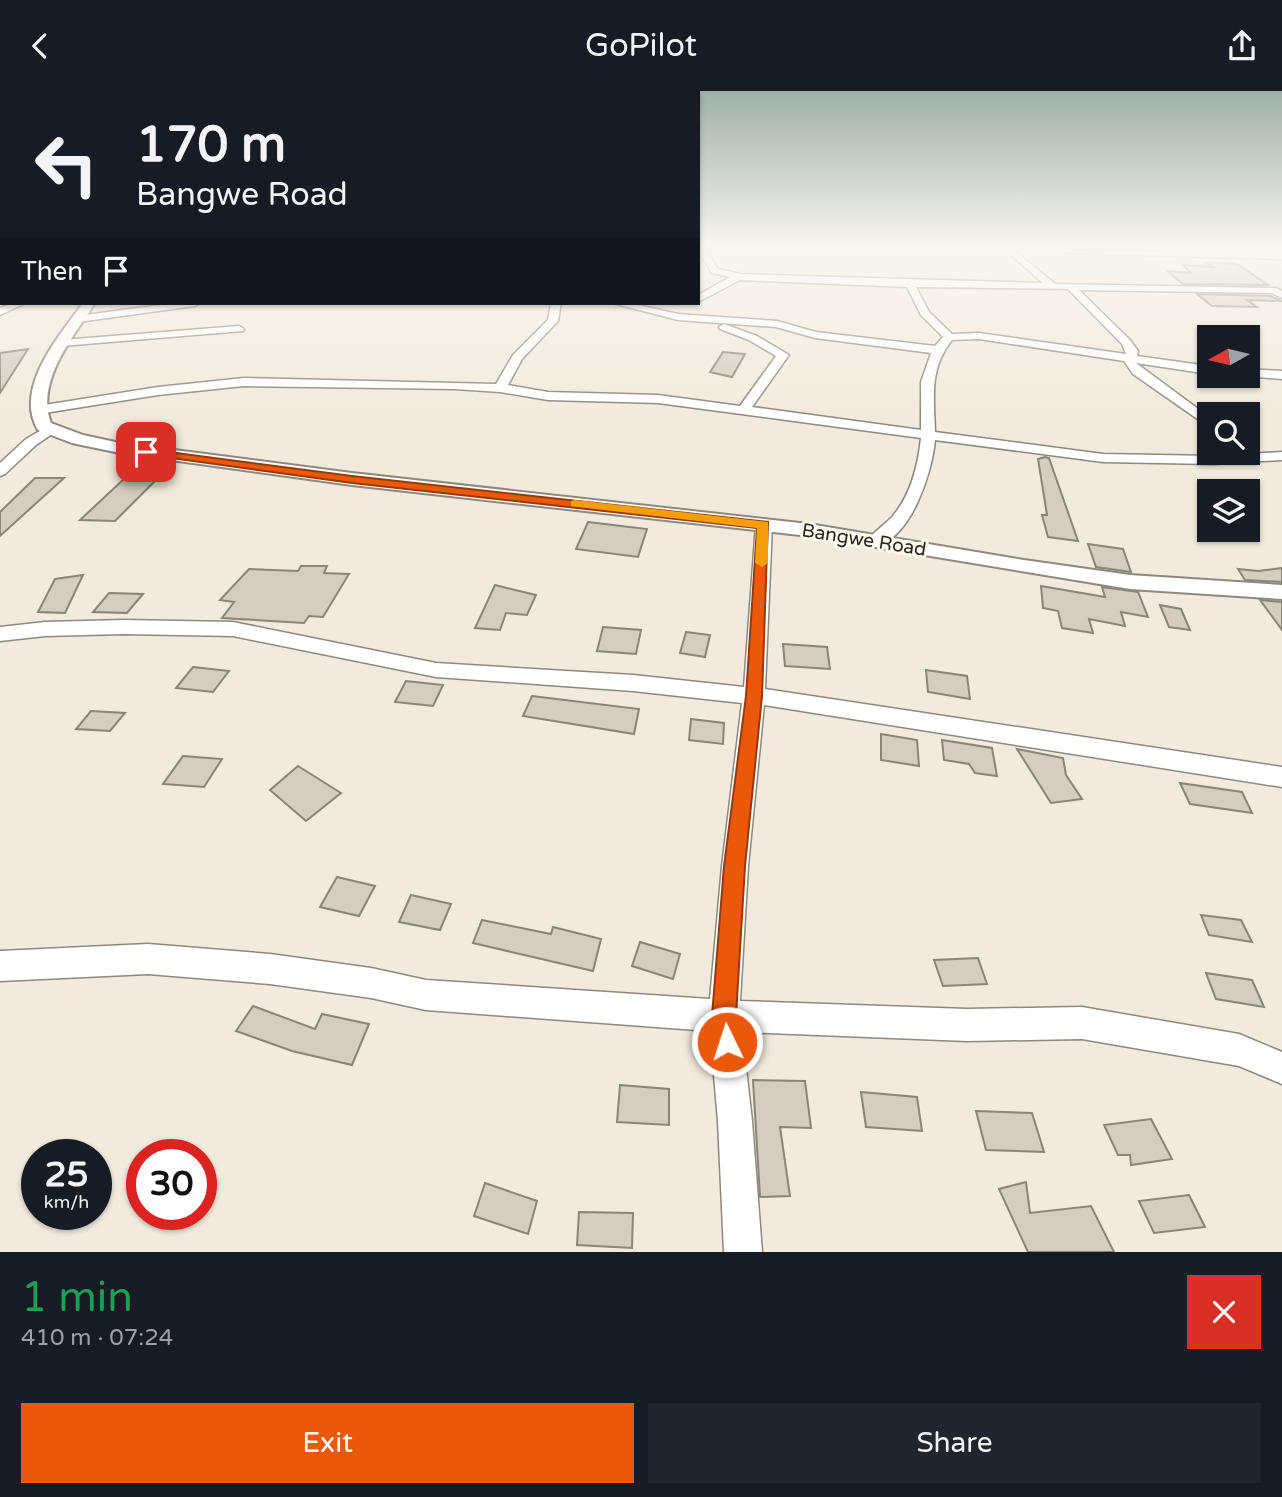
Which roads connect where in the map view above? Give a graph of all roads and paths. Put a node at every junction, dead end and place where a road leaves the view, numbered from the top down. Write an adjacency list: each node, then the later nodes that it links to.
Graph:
1 (921, 304): 14 (street)
2 (1088, 304): 17 (street)
3 (16, 305): 9 (street)
4 (88, 305): 11 (street)
5 (176, 305): 11 (street)
6 (556, 305): 21 (street)
7 (626, 305): 10 (street)
8 (692, 305): 10 (street)
9 (0, 312)
10 (678, 317): 12 (street)
11 (78, 319): 15 (street)
12 (699, 319): 16 (street); 22 (street)
13 (239, 329): 15 (street)
14 (949, 337): 16 (street); 17 (street)
15 (62, 343): 23 (street)
16 (936, 350): 26 (street)
17 (1129, 358): 18 (street); 24 (street)
18 (1197, 368)
19 (1260, 374): 20 (street)
20 (1282, 375)
21 (500, 388): 22 (street); 23 (street)
22 (744, 409): 26 (street)
23 (38, 411): 25 (street)
24 (1197, 414)
25 (50, 429): 29 (street); 30 (street, Bangwe Road)
26 (928, 435): 28 (street); 31 (street)
27 (1282, 456): 28 (street)
28 (1262, 458)
29 (0, 471)
30 (764, 524): 31 (street, Bangwe Road); 34 (street)
31 (876, 541): 32 (street, Bangwe Road)
32 (1282, 592)
33 (0, 635): 34 (street)
34 (754, 696): 35 (street); 37 (street)
35 (1282, 777)
36 (0, 966): 37 (street)
37 (724, 1016): 38 (street); 39 (street)
38 (1282, 1068)
39 (743, 1252)

